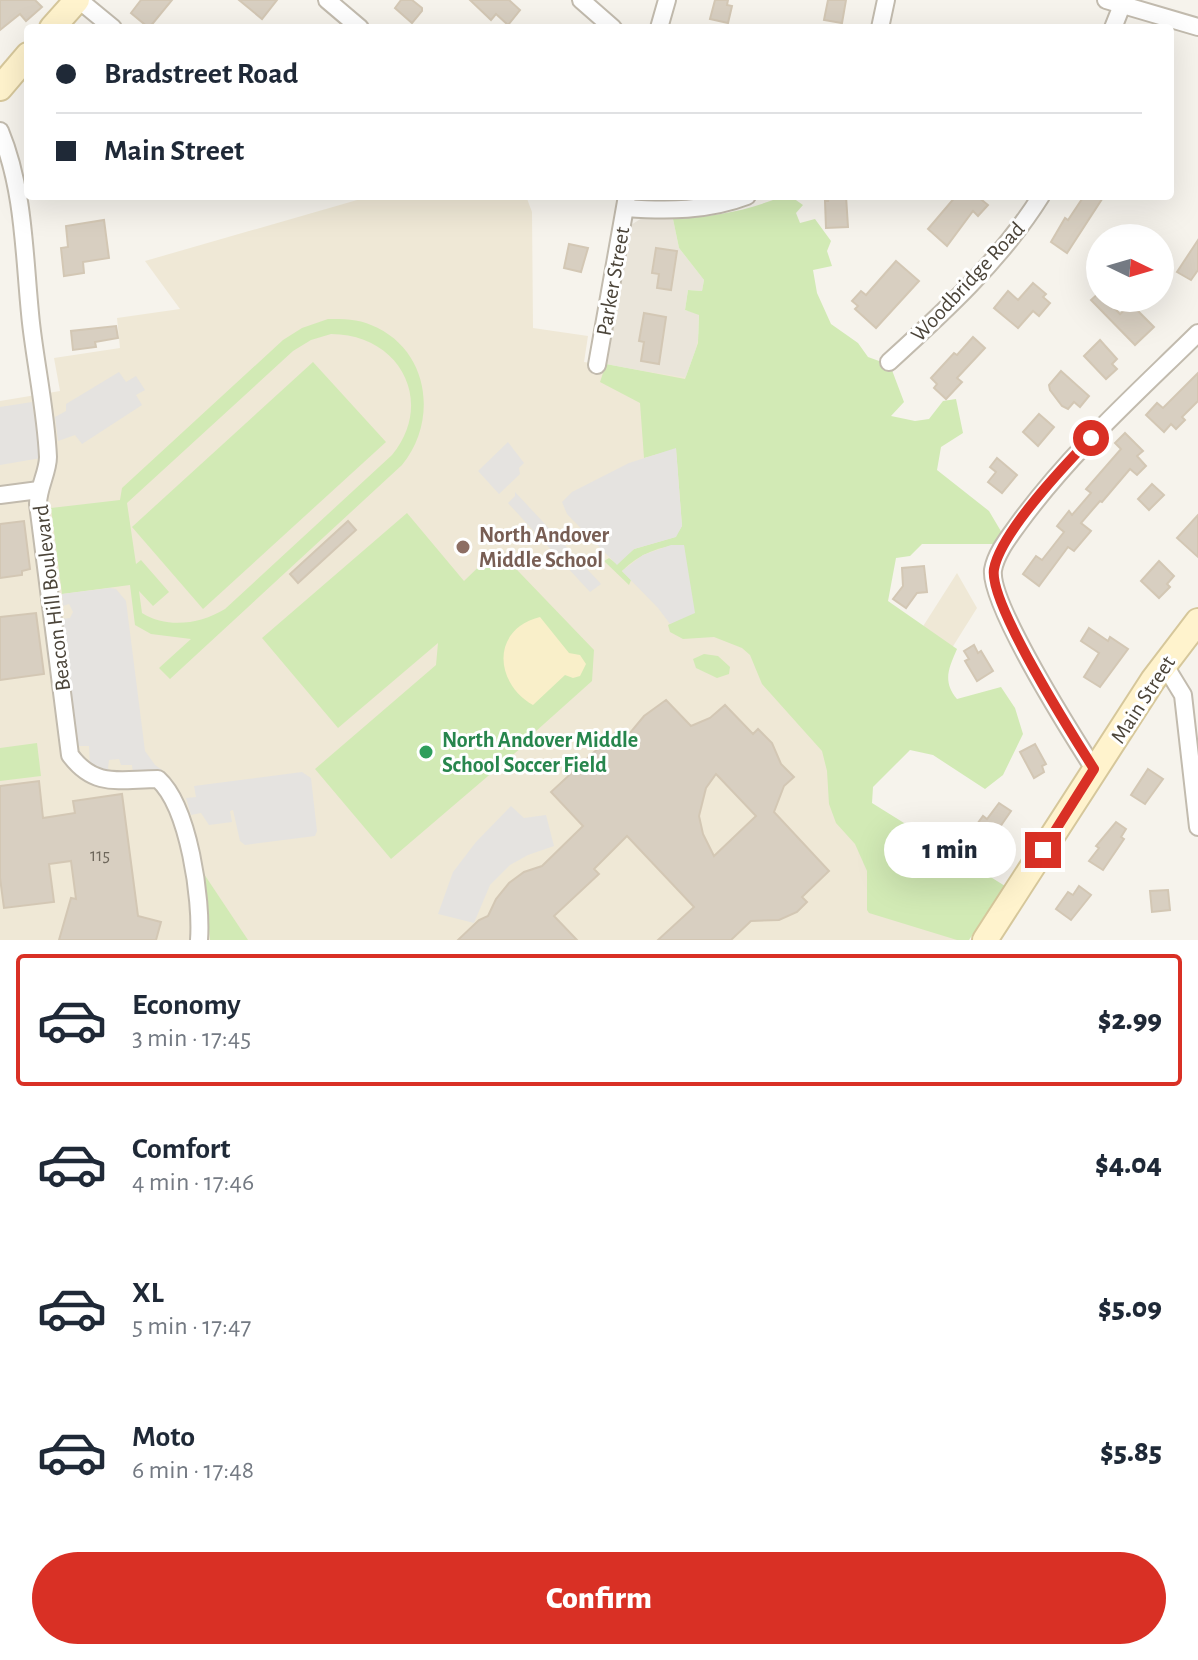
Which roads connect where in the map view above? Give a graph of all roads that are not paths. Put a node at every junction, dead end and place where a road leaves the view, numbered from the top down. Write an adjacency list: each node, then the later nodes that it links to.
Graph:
1 (78, 0): 7 (main road); 8 (street)
2 (327, 0): 9 (street)
3 (581, 0): 10 (street)
4 (667, 0): 11 (street)
5 (886, 0): 12 (street)
6 (1117, 2): 13 (street); 14 (street)
7 (56, 24)
8 (108, 24)
9 (355, 24)
10 (608, 24)
11 (660, 24)
12 (881, 24)
13 (1114, 24)
14 (1198, 27)
15 (24, 60): 16 (main road)
16 (0, 88)
17 (0, 131): 24 (street, Beacon Hill Boulevard)
18 (736, 200): 20 (street)
19 (1038, 200): 22 (street, Woodbridge Road)
20 (626, 202): 23 (street, Parker Street)
21 (1198, 333): 29 (street)
22 (889, 362)
23 (597, 365)
24 (39, 490): 25 (street); 31 (street, Beacon Hill Boulevard)
25 (0, 495)
26 (1198, 621): 27 (main road, Main Street)
27 (1164, 664): 28 (street); 29 (main road, Main Street)
28 (1194, 754): 30 (street)
29 (1094, 769): 32 (main road, Main Street)
30 (1198, 827)
31 (199, 940)
32 (985, 940)

